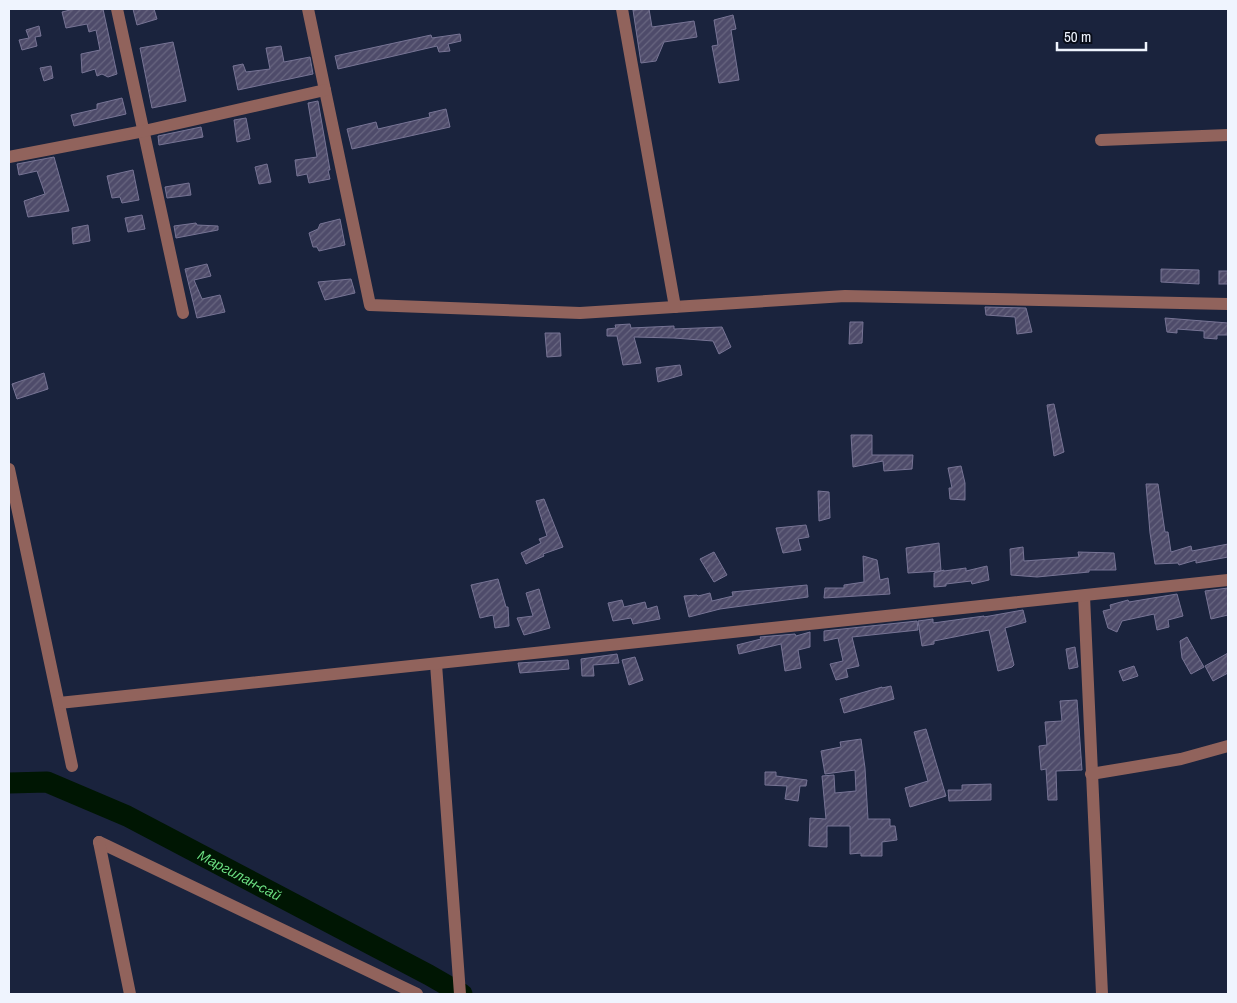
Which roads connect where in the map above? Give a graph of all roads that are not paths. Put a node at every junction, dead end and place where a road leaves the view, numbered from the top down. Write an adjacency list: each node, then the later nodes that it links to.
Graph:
1 (117, 9): 5 (street)
2 (308, 9): 4 (street)
3 (622, 9): 10 (street)
4 (325, 90): 5 (street); 10 (street)
5 (144, 131): 8 (street); 11 (street)
6 (1228, 135): 7 (street)
7 (1101, 140)
8 (9, 157)
9 (1228, 304): 10 (street)
10 (675, 307)
11 (183, 313)
12 (9, 469): 16 (street)
13 (1228, 580): 14 (street)
14 (1084, 596): 15 (street); 19 (street)
15 (436, 664): 16 (street); 22 (street)
16 (59, 703): 18 (street)
17 (1228, 746): 19 (street)
18 (72, 766)
19 (1091, 774): 23 (street)
20 (130, 994): 21 (street)
21 (417, 994)
22 (460, 994)
23 (1102, 994)

